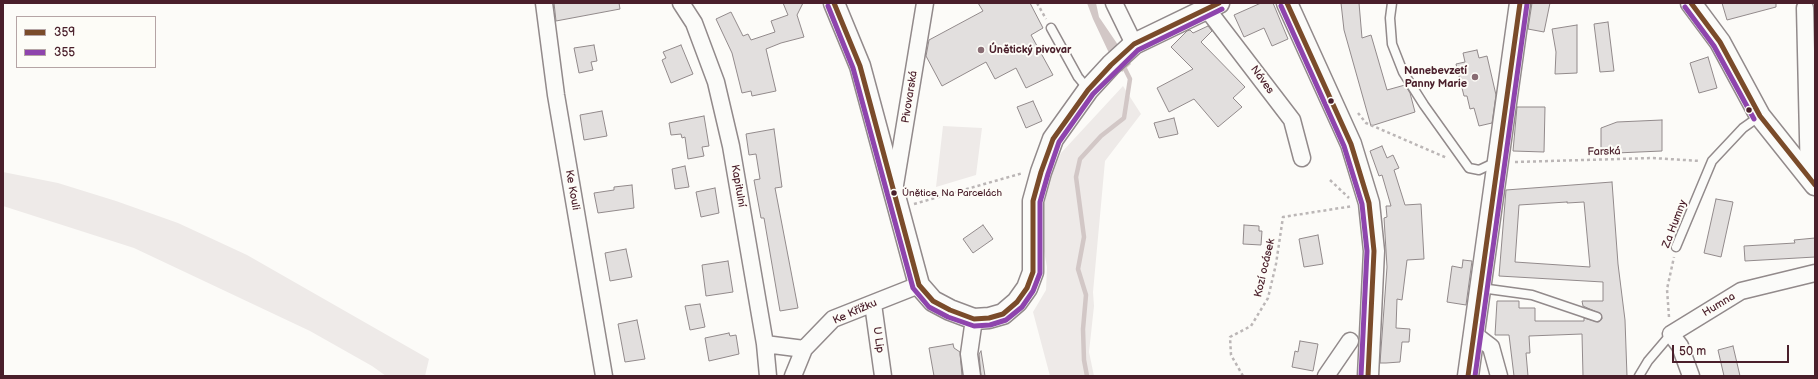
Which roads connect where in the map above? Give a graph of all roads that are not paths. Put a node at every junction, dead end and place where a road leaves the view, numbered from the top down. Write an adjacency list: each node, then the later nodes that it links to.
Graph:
1 (544, 3): 32 (street, Ke Kouli)
2 (681, 3): 30 (street, Kapitulní)
3 (834, 3): 19 (street)
4 (925, 3): 19 (street, Pivovarská)
5 (1114, 3): 13 (street)
6 (1287, 3): 38 (street)
7 (1392, 3): 17 (lane)
8 (1520, 3): 17 (street)
9 (1692, 3): 15 (street)
10 (1213, 6): 13 (street); 16 (street, Náves)
11 (1805, 8): 18 (street)
12 (1051, 28): 14 (lane)
13 (1134, 44): 14 (street)
14 (1088, 90): 26 (street)
15 (1760, 116): 18 (street); 20 (lane, Za Humny)
16 (1302, 158)
17 (1497, 162): 23 (street)
18 (1812, 182)
19 (896, 201): 22 (street)
20 (1676, 247)
21 (1815, 273): 28 (street, Humna)
22 (919, 285): 24 (street, Ke Křížku); 26 (street)
23 (1481, 288): 25 (lane); 27 (street)
24 (873, 304): 31 (street, Ke Křížku); 35 (street, U Lip)
25 (1597, 317)
26 (974, 319): 36 (street)
27 (1474, 334): 39 (street); 40 (street)
28 (1671, 334): 41 (lane); 42 (street)
29 (1350, 341): 37 (street)
30 (765, 344): 31 (street); 33 (street, Kapitulní)
31 (804, 349): 34 (street, Ke Křížku)
32 (604, 376)
33 (768, 376)
34 (793, 376)
35 (883, 376)
36 (972, 376)
37 (1326, 376)
38 (1368, 376)
39 (1468, 376)
40 (1499, 376)
41 (1639, 376)
42 (1691, 376)

